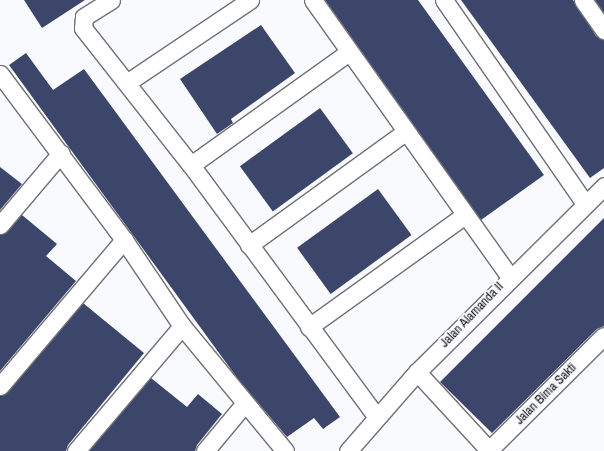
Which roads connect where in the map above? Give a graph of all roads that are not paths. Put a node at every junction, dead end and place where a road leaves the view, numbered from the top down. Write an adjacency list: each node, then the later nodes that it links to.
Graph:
1 (111, 0): 9 (street)
2 (250, 0): 9 (street)
3 (313, 0): 7 (street)
4 (444, 0): 14 (street)
5 (583, 0): 6 (street)
6 (604, 30)
7 (348, 52): 10 (street); 12 (street)
8 (1, 79): 11 (street)
9 (128, 82): 12 (street)
10 (405, 132): 15 (street); 18 (street)
11 (61, 153): 16 (street); 17 (street)
12 (191, 165): 18 (street)
13 (604, 186): 14 (street, Jalan Alamanda II)
14 (585, 204): 19 (street, Jalan Alamanda II)
15 (465, 215): 19 (street); 21 (street)
16 (0, 225)
17 (124, 240): 20 (street); 24 (street)
18 (249, 245): 21 (street)
19 (510, 277): 23 (street, Jalan Alamanda II)
20 (182, 326): 25 (street); 27 (street)
21 (309, 327): 26 (street)
22 (604, 336): 31 (street, Jalan Bima Sakti)
23 (417, 372): 26 (street, Jalan Alamanda II); 31 (street)
24 (0, 386)
25 (245, 403): 28 (street); 29 (street)
26 (377, 417): 30 (street, Jalan Alamanda II)
27 (76, 451)
28 (205, 451)
29 (285, 451)
30 (348, 451)
31 (489, 451)

